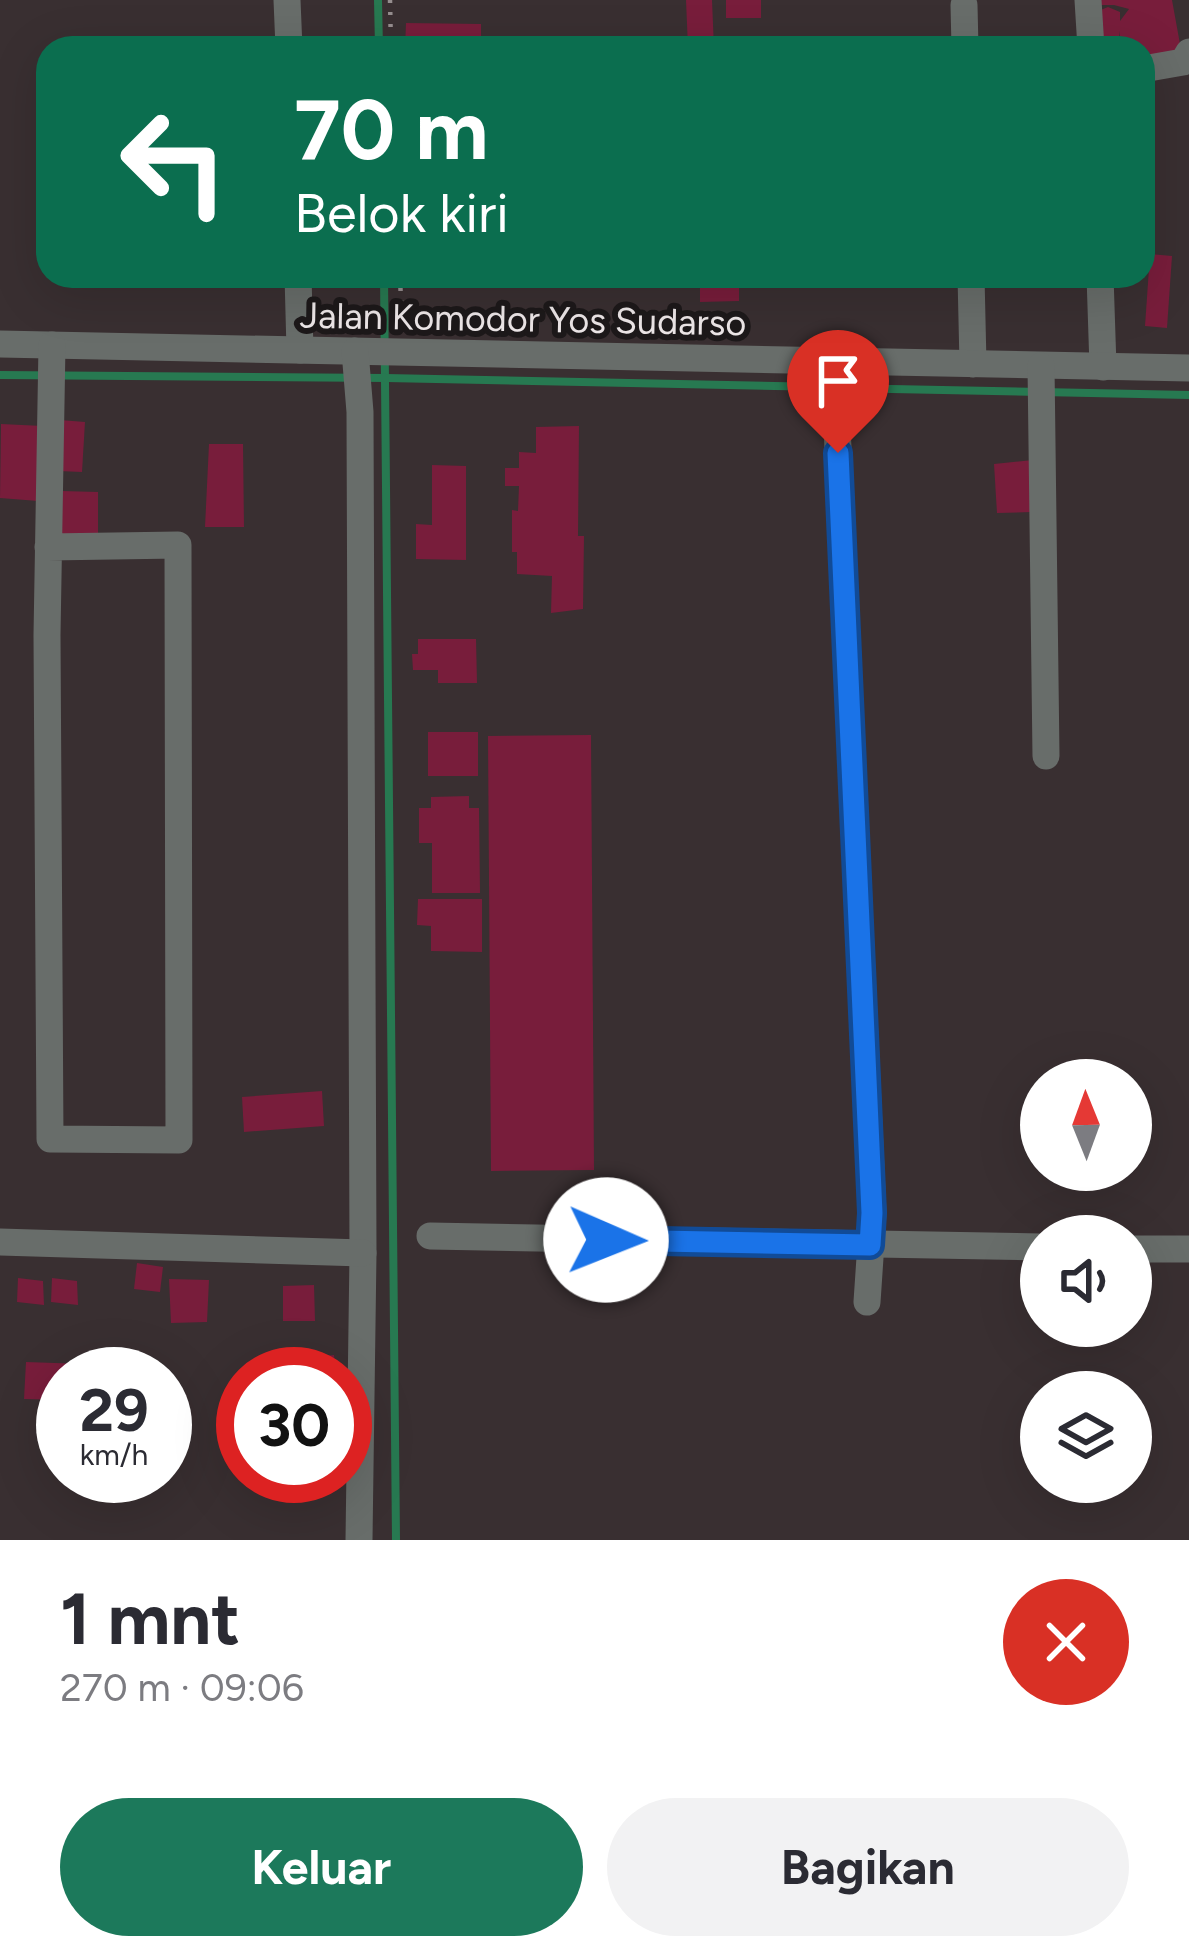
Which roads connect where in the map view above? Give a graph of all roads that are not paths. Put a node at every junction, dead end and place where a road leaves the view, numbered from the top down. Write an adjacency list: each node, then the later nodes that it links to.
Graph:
1 (287, 0): 4 (street)
2 (1088, 0): 6 (street)
3 (964, 5): 5 (street)
4 (288, 36)
5 (965, 36)
6 (1090, 36)
7 (1189, 52): 8 (street)
8 (1155, 67)
9 (298, 288): 14 (street)
10 (970, 288): 16 (street)
11 (1100, 288): 18 (street)
12 (0, 344): 13 (street, Jalan Komodor Yos Sudarso)
13 (52, 345): 14 (street, Jalan Komodor Yos Sudarso); 21 (street)
14 (300, 350): 15 (street, Jalan Komodor Yos Sudarso)
15 (358, 359): 17 (street, Jalan Komodor Yos Sudarso); 29 (street)
16 (973, 364): 17 (street, Jalan Komodor Yos Sudarso); 20 (street, Jalan Komodor Yos Sudarso)
17 (835, 365): 25 (street)
18 (1103, 367): 19 (street, Jalan Komodor Yos Sudarso); 20 (street, Jalan Komodor Yos Sudarso)
19 (1189, 368)
20 (1041, 375): 22 (street)
21 (48, 547): 21 (street)
22 (1046, 756)
23 (430, 1236): 25 (street)
24 (0, 1242): 29 (street)
25 (870, 1245): 26 (street); 30 (street)
26 (1020, 1247)
27 (1152, 1249): 28 (street)
28 (1189, 1250)
29 (363, 1252): 31 (street)
30 (867, 1302)
31 (359, 1540)

